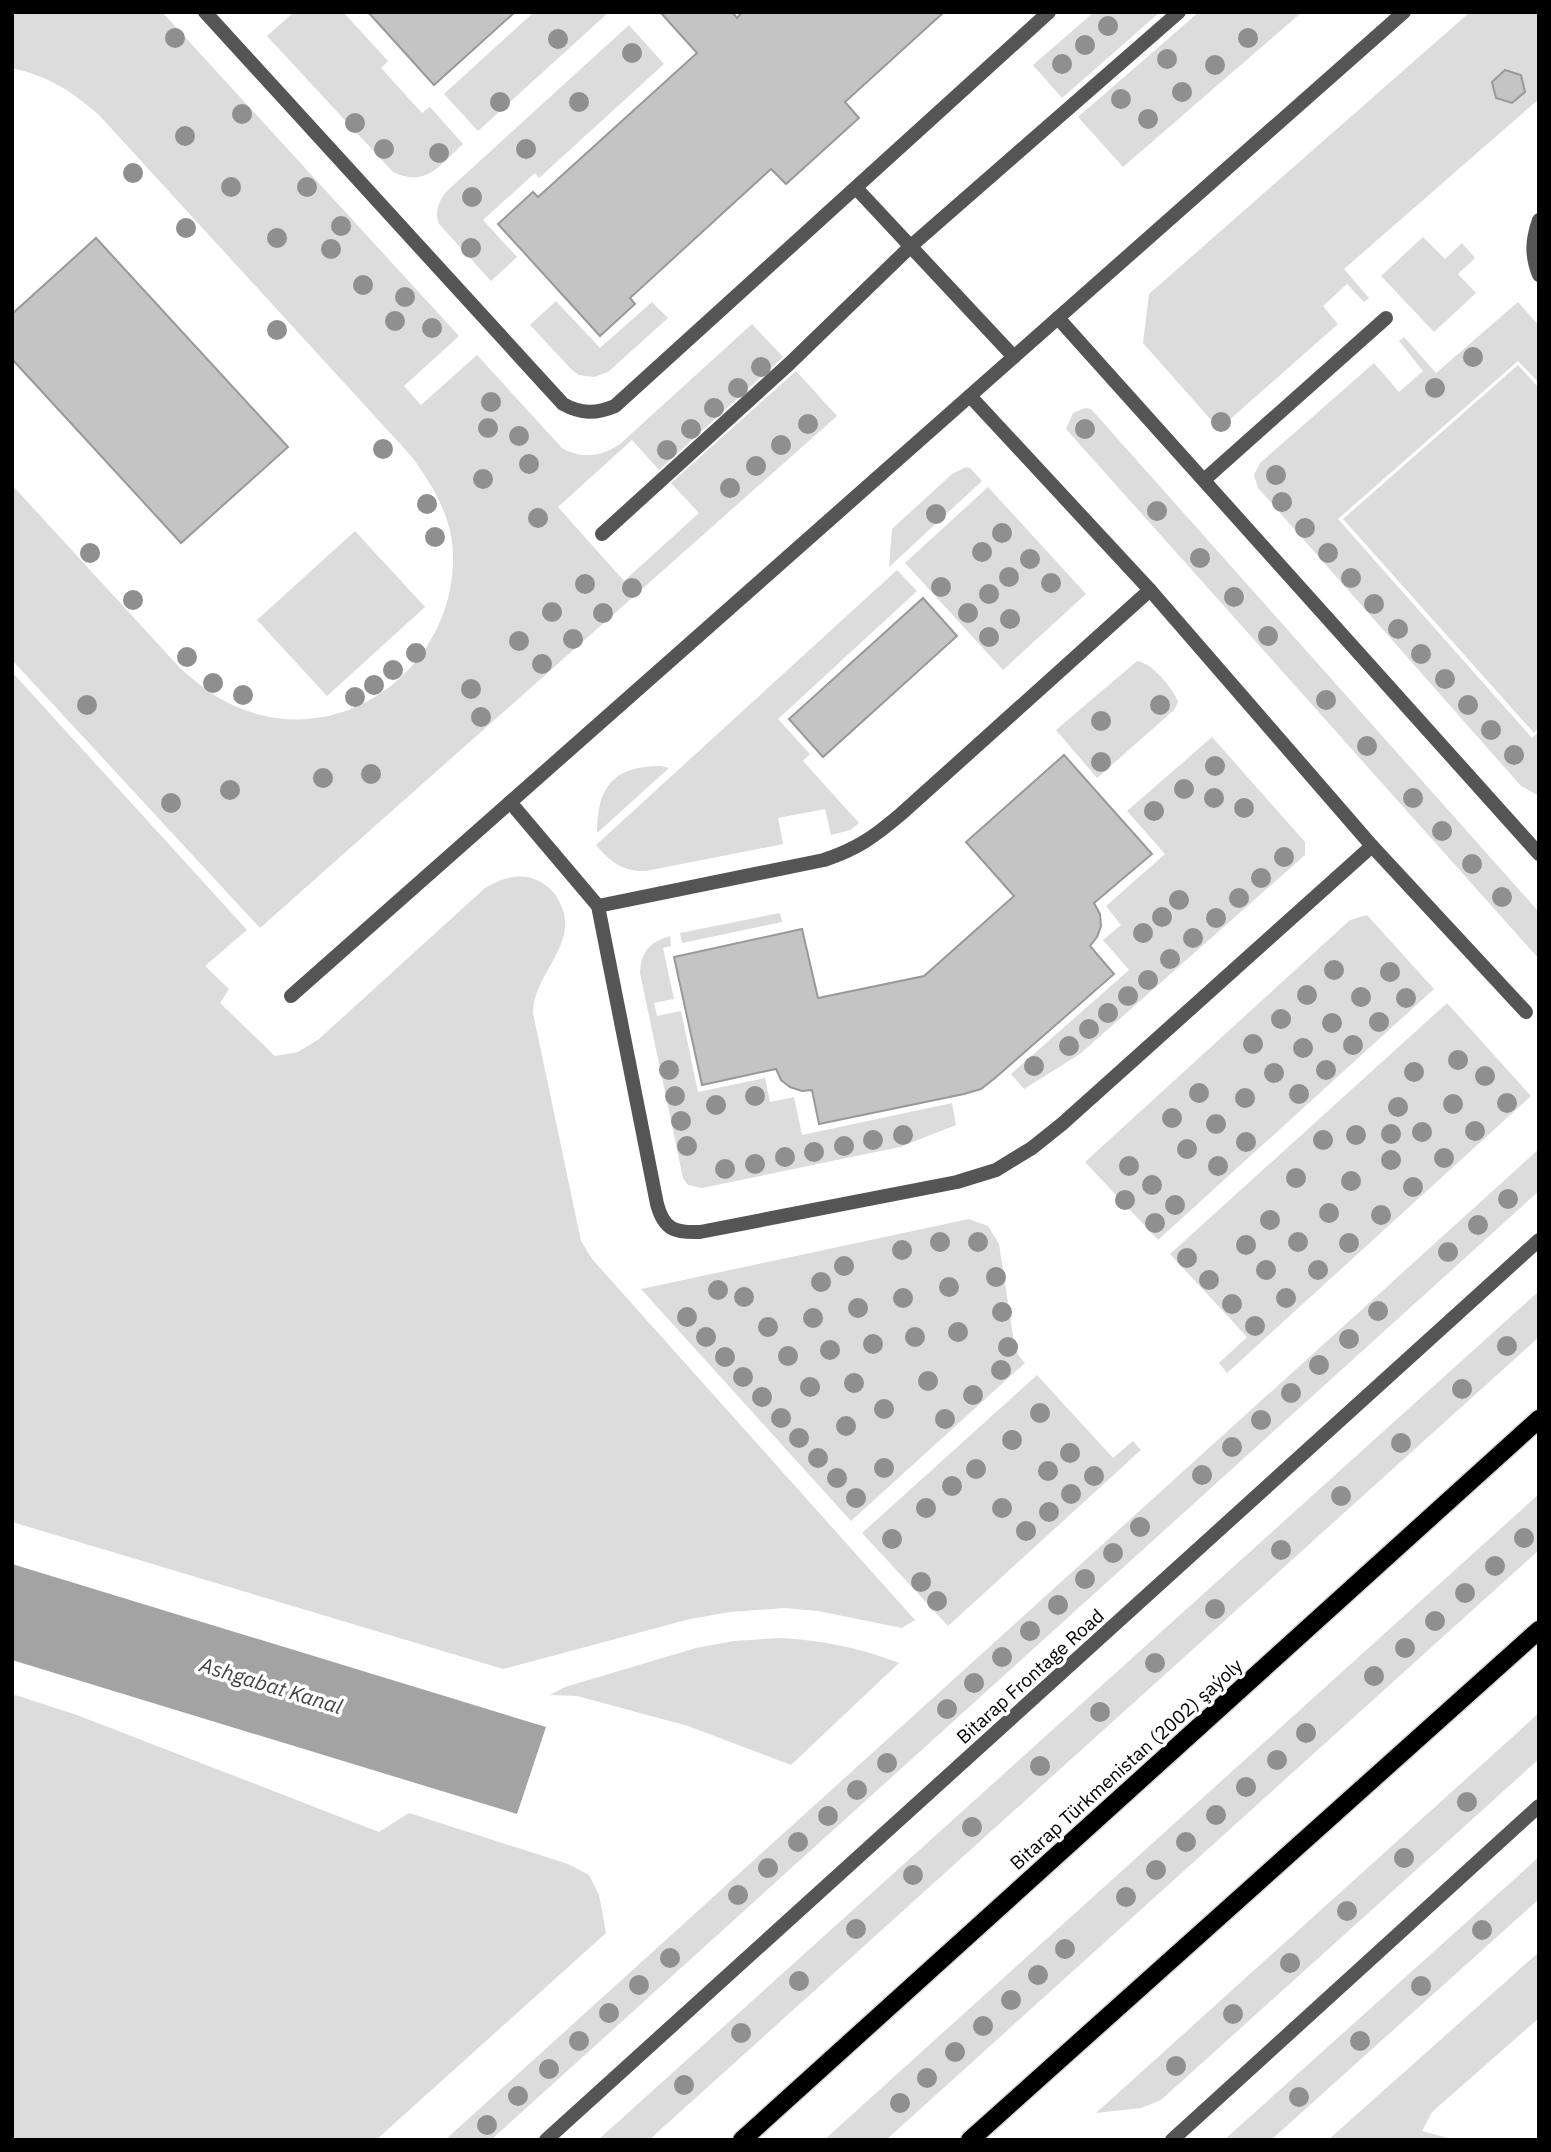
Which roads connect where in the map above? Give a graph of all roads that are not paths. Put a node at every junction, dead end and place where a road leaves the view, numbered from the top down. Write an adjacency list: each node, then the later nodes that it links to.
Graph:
1 (205, 12): 5 (street)
2 (1049, 12): 5 (street)
3 (1179, 12): 7 (street)
4 (1404, 12): 10 (street)
5 (856, 188): 7 (street)
6 (1539, 220): 8 (street)
7 (911, 246): 11 (street); 14 (street)
8 (1539, 275)
9 (1386, 317): 13 (street)
10 (1058, 318): 11 (street); 13 (street)
11 (1014, 356): 12 (street)
12 (970, 396): 15 (street); 16 (street)
13 (1203, 480): 18 (street)
14 (602, 534)
15 (1150, 590): 17 (street); 19 (street)
16 (510, 802): 19 (street); 20 (street)
17 (1372, 846): 19 (street); 21 (street)
18 (1537, 848)
19 (598, 906)
20 (291, 996)
21 (1526, 1012)
22 (1539, 1240): 26 (street, Bitarap Frontage Road)
23 (1539, 1419): 27 (main road, Bitarap Türkmenistan (2002) şaýoly)
24 (1539, 1630): 28 (main road)
25 (1539, 1806): 29 (street)
26 (546, 2140)
27 (742, 2140)
28 (970, 2140)
29 (1172, 2140)

